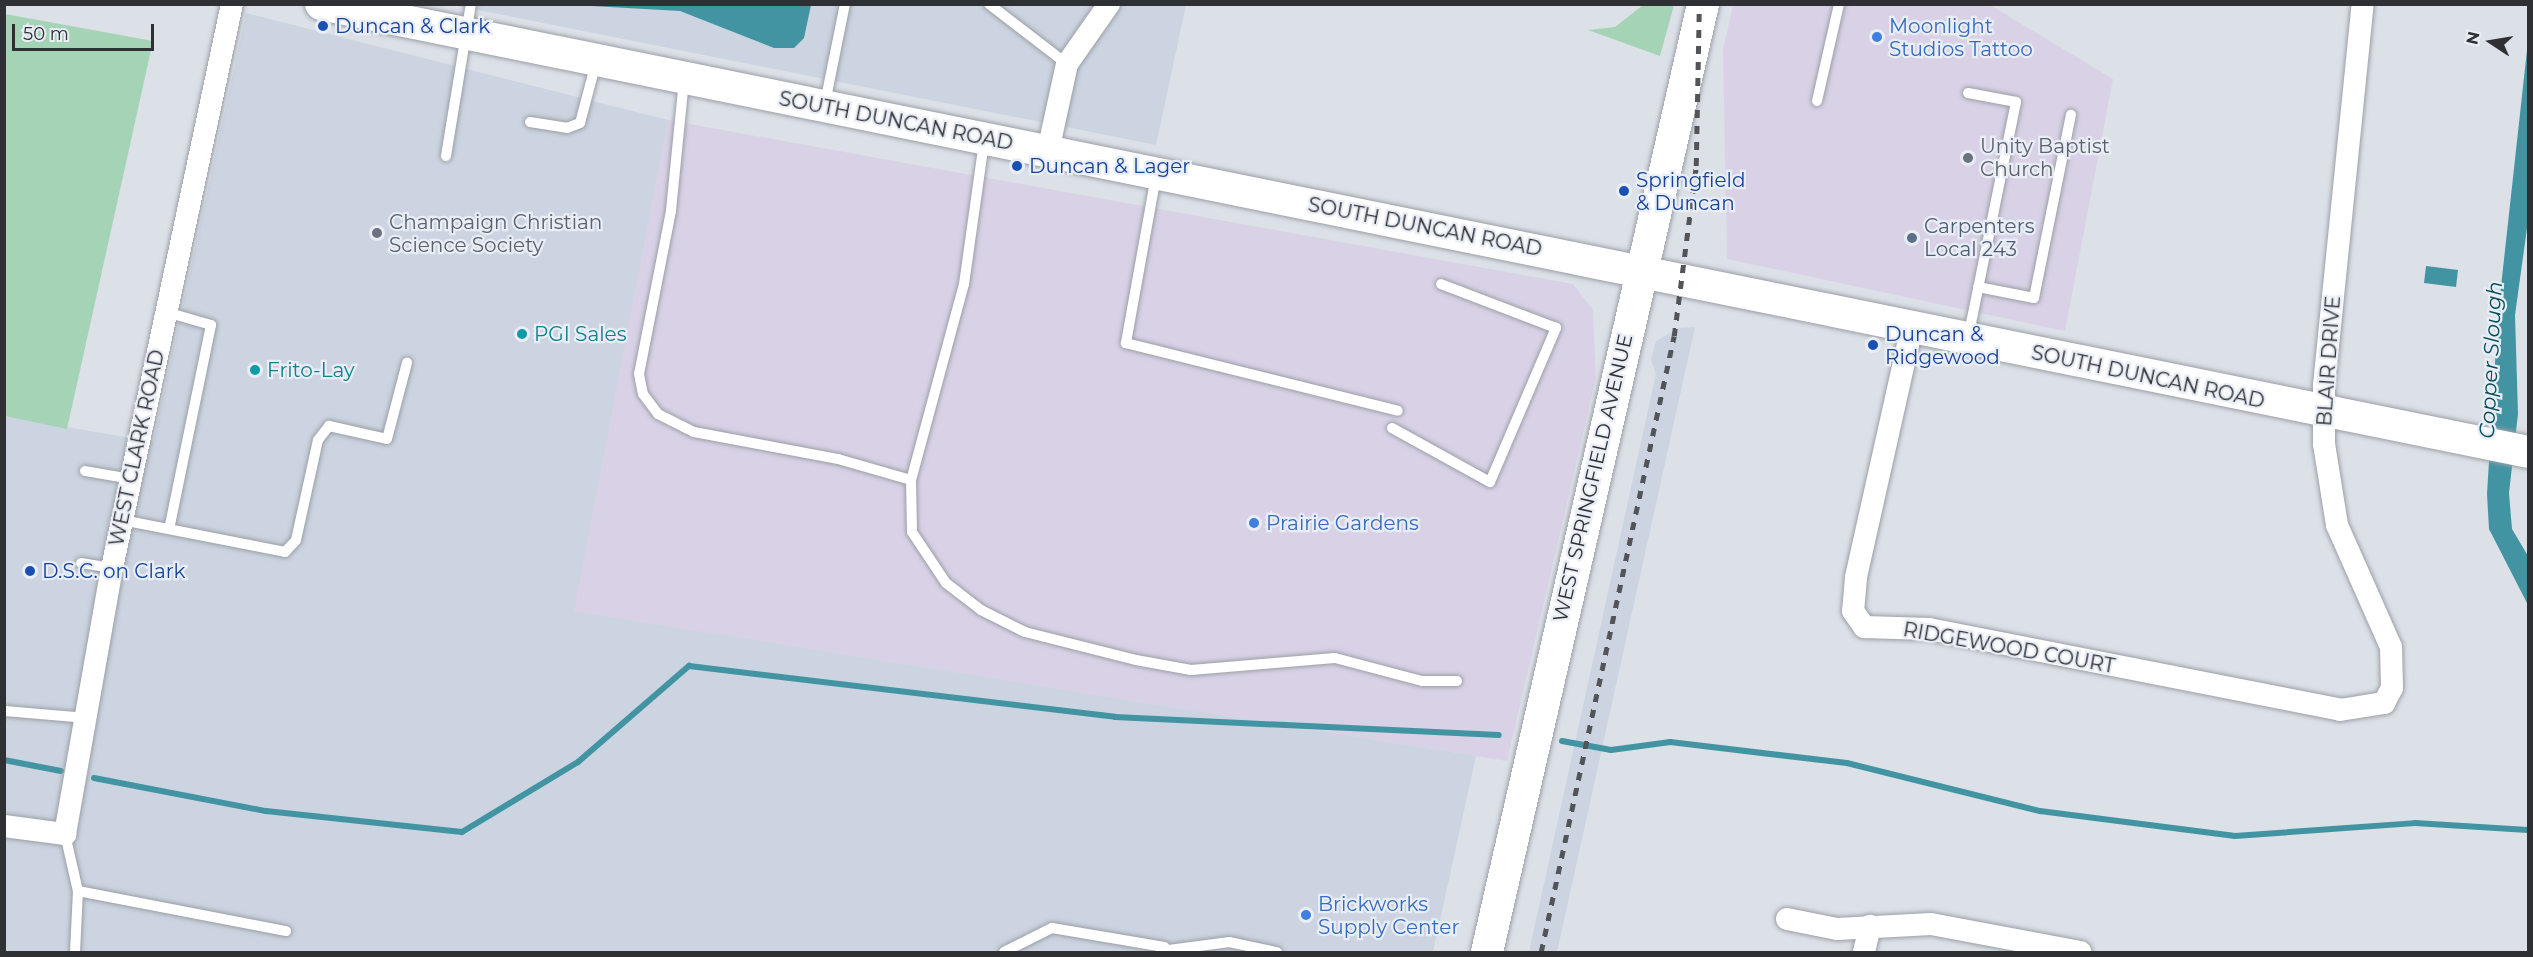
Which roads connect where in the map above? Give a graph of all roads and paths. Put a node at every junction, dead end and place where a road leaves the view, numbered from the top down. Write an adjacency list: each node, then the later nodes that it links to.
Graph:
1 (232, 4): 25 (street, WEST CLARK ROAD)
2 (321, 4): 9 (main road, SOUTH DUNCAN ROAD)
3 (845, 4): 15 (lane)
4 (989, 4): 11 (lane)
5 (1109, 4): 11 (street)
6 (1703, 4): 22 (main road, WEST SPRINGFIELD AVENUE)
7 (1839, 4): 14 (lane)
8 (2363, 4): 30 (street, BLAIR DRIVE)
9 (468, 19): 10 (main road, SOUTH DUNCAN ROAD); 20 (lane)
10 (597, 60): 12 (main road, SOUTH DUNCAN ROAD); 17 (lane)
11 (1067, 64): 19 (street)
12 (684, 78): 15 (main road, SOUTH DUNCAN ROAD); 35 (lane)
13 (1968, 93): 24 (lane)
14 (1817, 101)
15 (824, 106): 18 (main road, SOUTH DUNCAN ROAD)
16 (2071, 115): 24 (lane)
17 (530, 122)
18 (985, 139): 19 (main road, SOUTH DUNCAN ROAD); 35 (lane)
19 (1048, 151): 21 (main road, SOUTH DUNCAN ROAD)
20 (446, 156)
21 (1157, 173): 22 (main road, SOUTH DUNCAN ROAD); 29 (lane)
22 (1639, 270): 26 (main road, SOUTH DUNCAN ROAD); 54 (main road, WEST SPRINGFIELD AVENUE)
23 (1441, 284): 31 (lane)
24 (1978, 287): 27 (lane)
25 (166, 312): 34 (street, WEST CLARK ROAD); 37 (lane)
26 (1911, 331): 27 (main road, SOUTH DUNCAN ROAD); 41 (street, RIDGEWOOD COURT)
27 (1968, 340): 30 (main road, SOUTH DUNCAN ROAD)
28 (407, 363): 37 (lane)
29 (1398, 411)
30 (2324, 413): 32 (main road, SOUTH DUNCAN ROAD); 41 (street, BLAIR DRIVE)
31 (1392, 428)
32 (2521, 450)
33 (86, 471): 34 (lane)
34 (131, 479): 36 (street, WEST CLARK ROAD)
35 (911, 480): 40 (lane)
36 (122, 520): 37 (lane); 39 (street, WEST CLARK ROAD)
37 (169, 529)
38 (81, 563): 39 (lane)
39 (112, 568): 43 (street, WEST CLARK ROAD)
40 (1457, 681)
41 (2384, 703)
42 (4, 711): 43 (lane)
43 (85, 718): 45 (street, WEST CLARK ROAD)
44 (4, 826): 45 (street)
45 (64, 834): 46 (lane)
46 (78, 891): 49 (lane); 51 (lane)
47 (1787, 919): 48 (street)
48 (1870, 926): 55 (street); 56 (street)
49 (286, 931)
50 (1162, 950): 52 (lane); 53 (lane)
51 (75, 952)
52 (1004, 952)
53 (1277, 952)
54 (1487, 952)
55 (1864, 952)
56 (2080, 952)

